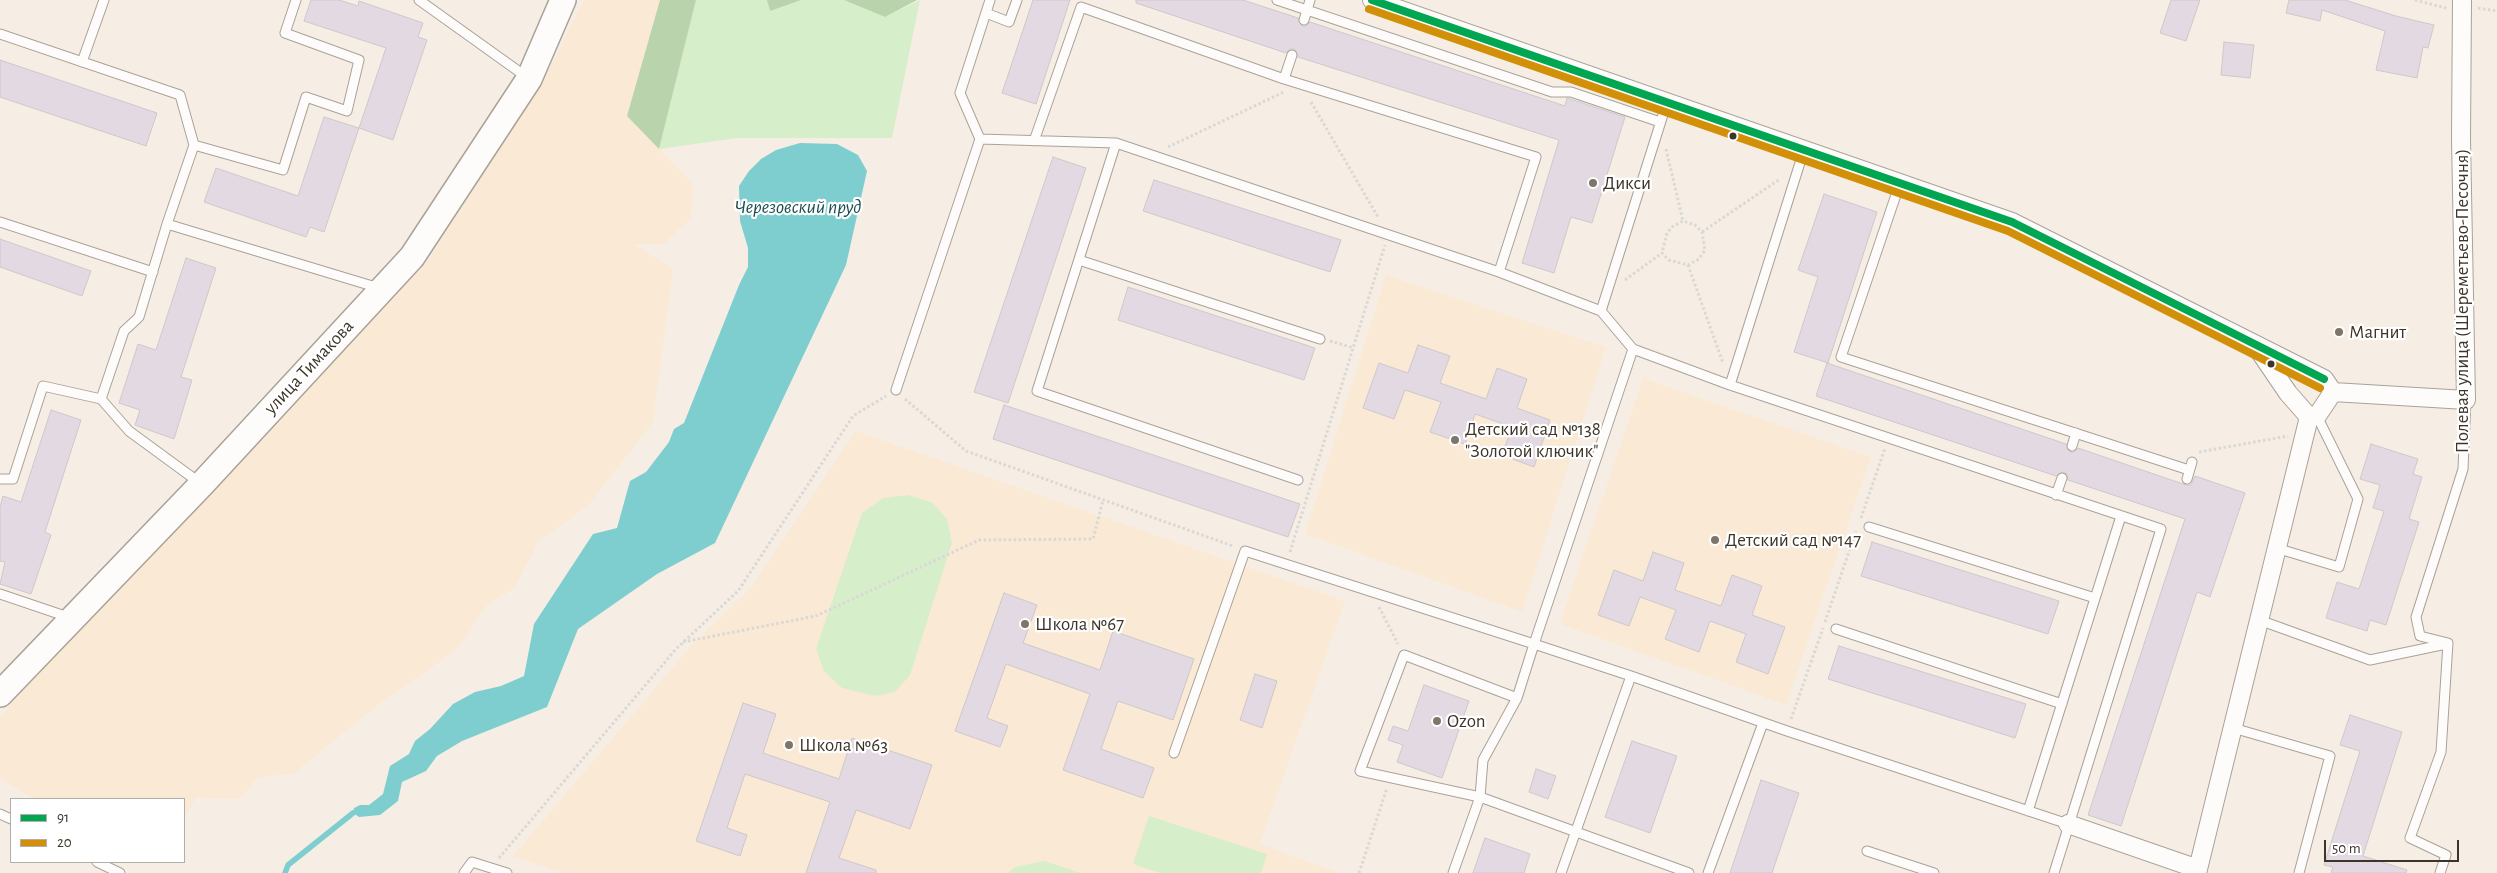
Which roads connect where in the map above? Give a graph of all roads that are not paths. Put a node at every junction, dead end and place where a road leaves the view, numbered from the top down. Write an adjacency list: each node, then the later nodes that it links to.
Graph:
1 (104, 0): 16 (lane)
2 (296, 0): 24 (lane)
3 (418, 0): 17 (lane)
4 (563, 0): 17 (street, улица Тимакова)
5 (990, 0): 12 (lane)
6 (1017, 0): 12 (lane)
7 (1277, 0): 11 (lane)
8 (1310, 0): 11 (lane)
9 (1372, 0): 19 (street)
10 (2463, 6): 41 (street, Полевая улица (Шереметьево-Песочня))
11 (1307, 10): 13 (lane); 20 (lane)
12 (986, 13): 21 (lane)
13 (1304, 20)
14 (0, 34): 16 (lane)
15 (1292, 56): 18 (lane)
16 (82, 62): 24 (lane)
17 (529, 79): 32 (street, улица Тимакова)
18 (1284, 79): 22 (lane); 31 (lane)
19 (1667, 102): 20 (lane); 25 (street)
20 (1660, 122): 33 (lane)
21 (980, 139): 22 (lane); 38 (lane)
22 (1034, 140): 23 (lane)
23 (1116, 143): 29 (lane); 31 (lane)
24 (194, 145): 28 (lane)
25 (1804, 150): 26 (street); 37 (lane)
26 (1900, 183): 35 (street); 43 (lane)
27 (0, 222): 30 (lane)
28 (167, 224): 30 (lane); 32 (lane)
29 (1079, 260): 34 (lane); 48 (lane)
30 (153, 272): 40 (lane)
31 (1499, 272): 33 (lane)
32 (382, 289): 49 (street, улица Тимакова)
33 (1601, 311): 36 (lane)
34 (1320, 338)
35 (2254, 344): 39 (street); 42 (street)
36 (1633, 349): 37 (lane); 59 (lane)
37 (1730, 385): 50 (lane)
38 (896, 390)
39 (2333, 392): 41 (street); 42 (street)
40 (101, 399): 47 (lane); 49 (lane)
41 (2466, 400): 60 (lane, Полевая улица (Шереметьево-Песочня))
42 (2313, 417): 53 (street); 53 (lane)
43 (2076, 434): 44 (lane); 45 (lane)
44 (2072, 446)
45 (2189, 470)
46 (2062, 478): 50 (lane)
47 (0, 479)
48 (1298, 480)
49 (202, 484): 56 (street, улица Тимакова)
50 (2056, 495): 51 (lane)
51 (2121, 516): 55 (lane); 70 (lane)
52 (1869, 527): 55 (lane)
53 (2276, 548): 57 (street)
54 (0, 594): 56 (lane)
55 (2095, 598): 64 (lane)
56 (71, 618): 62 (street, улица Тимакова)
57 (2259, 620): 60 (lane); 66 (street)
58 (1836, 629): 64 (lane)
59 (1534, 644): 61 (lane); 63 (lane); 67 (lane)
60 (2448, 644): 84 (lane)
61 (1631, 676): 65 (lane); 71 (lane)
62 (0, 694)
63 (1517, 698): 68 (lane); 68 (lane)
64 (2062, 704): 69 (lane)
65 (1764, 723): 69 (lane); 80 (lane)
66 (2232, 728): 70 (street); 83 (lane)
67 (1174, 753)
68 (1480, 797): 71 (lane); 77 (lane)
69 (2028, 811): 70 (lane)
70 (2068, 824): 82 (lane)
71 (1576, 833): 78 (lane); 79 (lane)
72 (1867, 850): 81 (lane)
73 (99, 863): 74 (lane)
74 (120, 873)
75 (464, 873): 76 (lane)
76 (507, 873)
77 (1453, 873)
78 (1561, 873)
79 (1689, 873)
80 (1708, 873)
81 (1934, 873)
82 (2054, 873)
83 (2299, 873)
84 (2440, 873)

